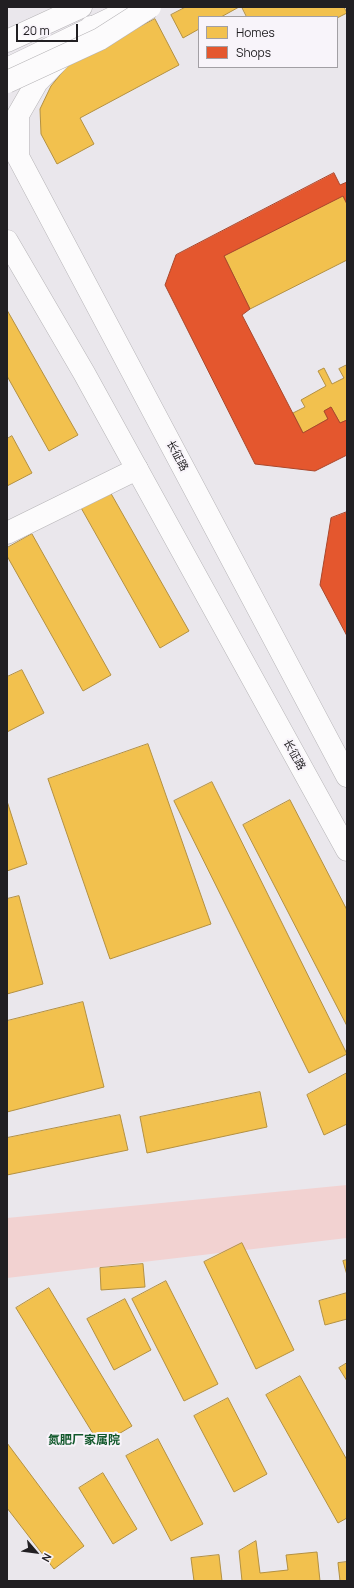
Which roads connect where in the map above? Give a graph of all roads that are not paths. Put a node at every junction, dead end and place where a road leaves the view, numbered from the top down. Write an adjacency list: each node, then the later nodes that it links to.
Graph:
1 (81, 7): 5 (main road)
2 (135, 7): 4 (main road)
3 (150, 7): 7 (main road, bridge)
4 (91, 27): 6 (main road); 9 (main road)
5 (7, 41)
6 (7, 69)
7 (7, 82)
8 (7, 136): 9 (main road, 长征路)
9 (18, 154): 13 (main road, 长征路)
10 (7, 241): 11 (main road, 长征路)
11 (137, 469): 12 (main road); 14 (main road, 长征路)
12 (7, 533)
13 (347, 776)
14 (347, 850)

